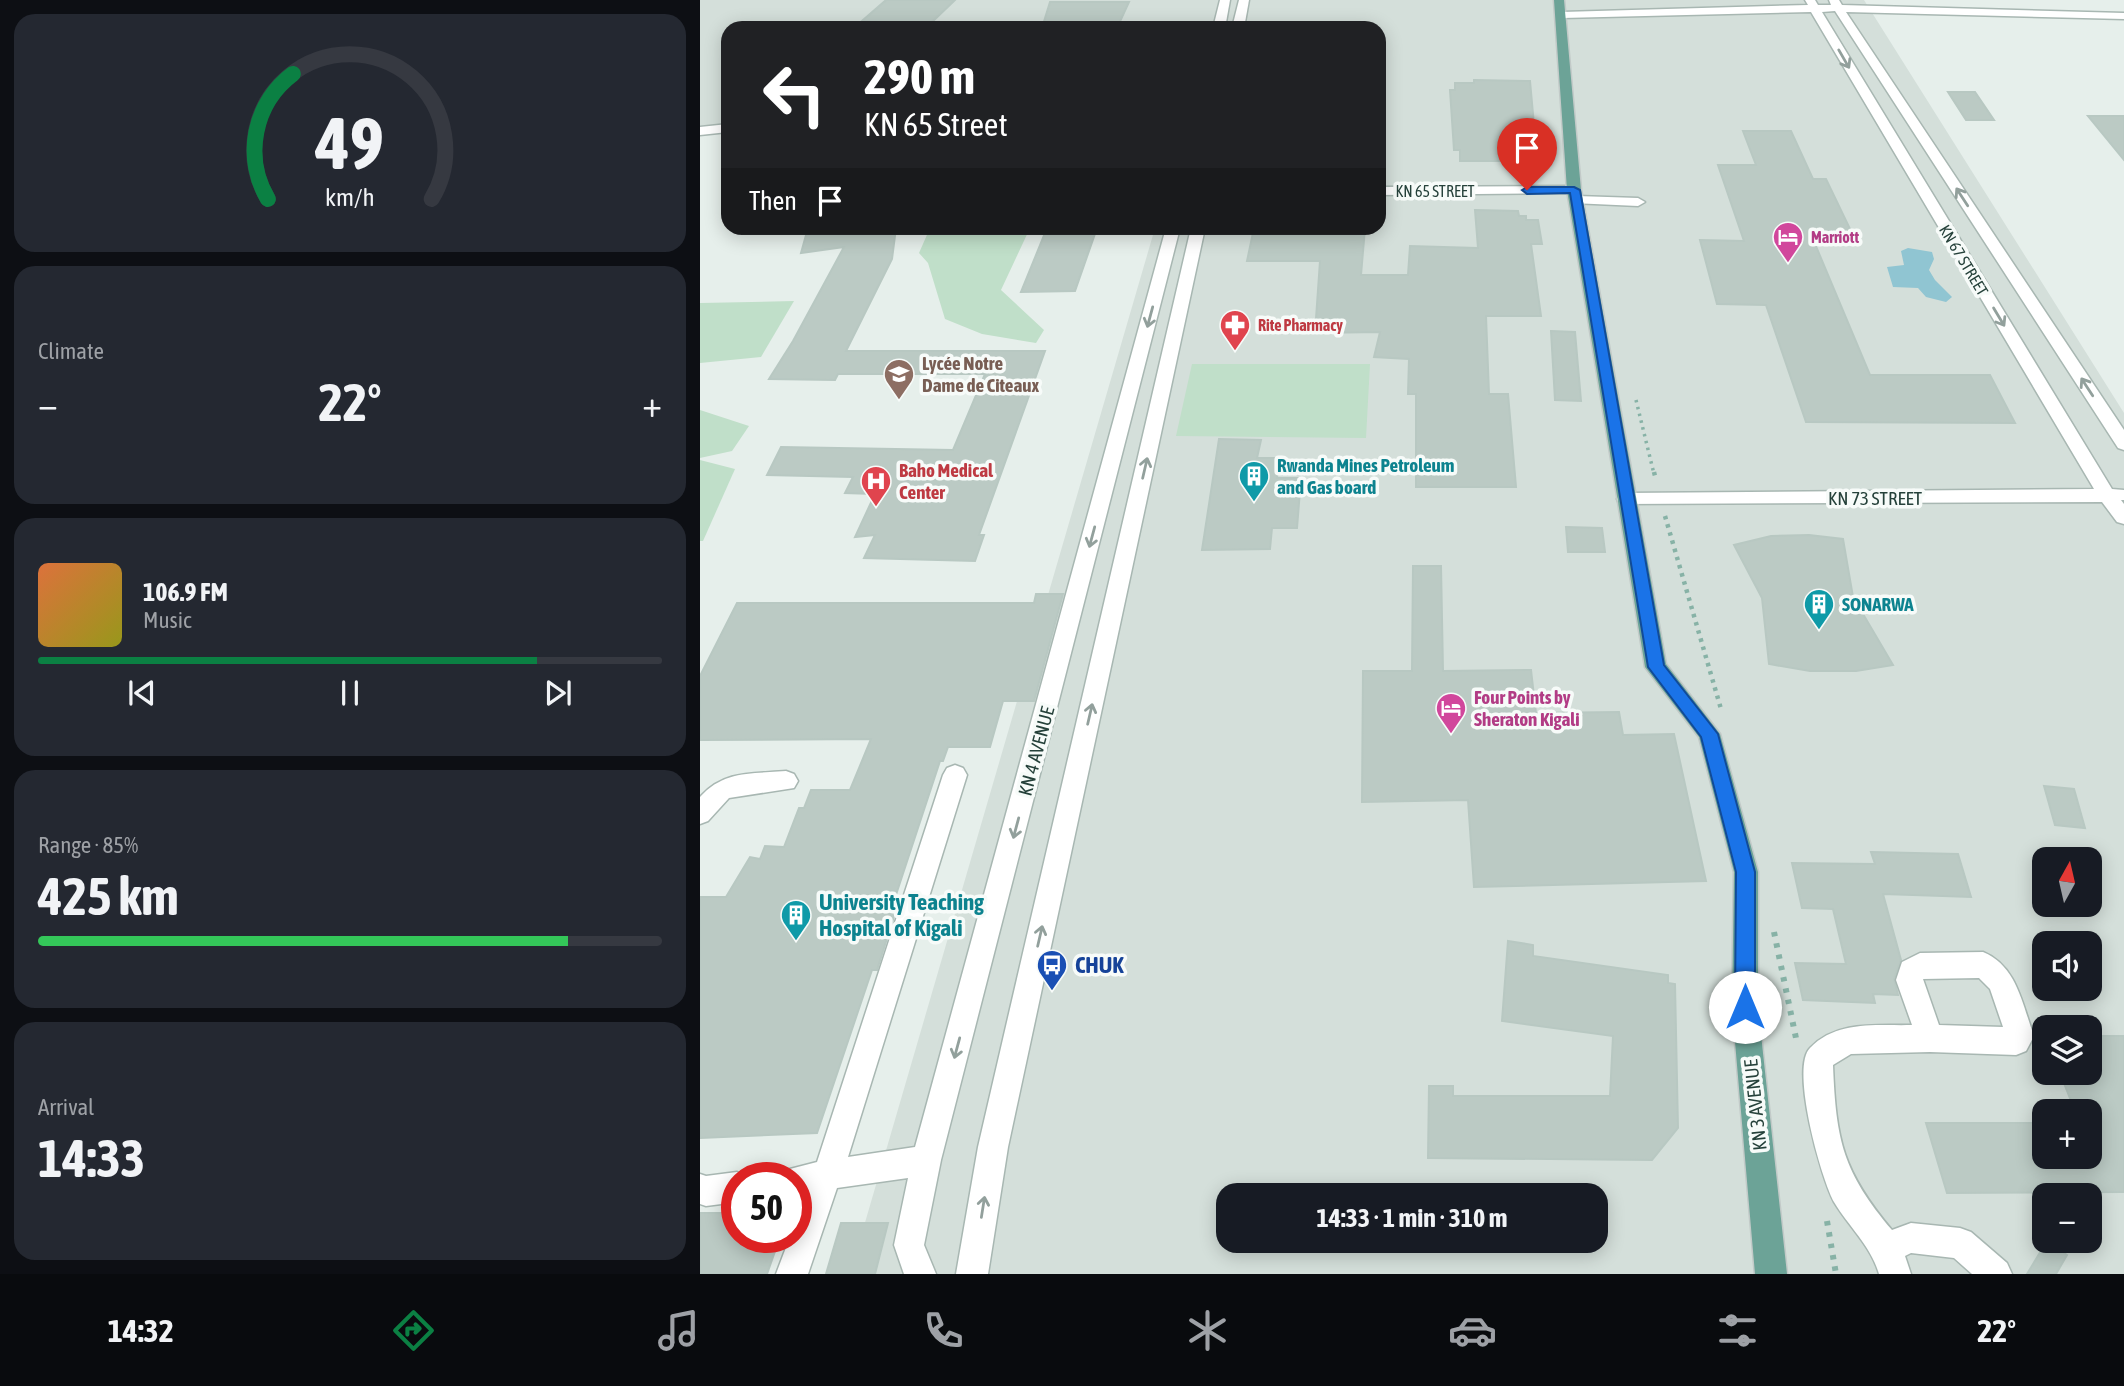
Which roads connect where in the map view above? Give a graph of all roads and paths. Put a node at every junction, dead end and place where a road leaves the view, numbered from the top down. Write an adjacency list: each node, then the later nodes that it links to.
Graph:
1 (1225, 0): 7 (street)
2 (1244, 0): 8 (street)
3 (2116, 0): 5 (street)
4 (1812, 4): 5 (street); 6 (street); 20 (street, KN 67 STREET, one-way to 20)
5 (1836, 4): 19 (street, KN 67 STREET, one-way to 5)
6 (1560, 7): 12 (main road, KN 3 AVENUE)
7 (1220, 21)
8 (1240, 21)
9 (721, 129): 10 (street)
10 (700, 131)
11 (1386, 191): 12 (street, KN 65 STREET)
12 (1576, 195): 13 (street, KN 65 STREET); 21 (main road, KN 3 AVENUE)
13 (1638, 202)
14 (1171, 235): 16 (street, KN 4 AVENUE)
15 (1197, 235): 17 (street)
16 (1160, 280): 17 (street); 31 (street, KN 4 AVENUE, one-way to 31)
17 (1187, 280): 40 (street, one-way to 17)
18 (1635, 395): 22 (path)
19 (2124, 444)
20 (2116, 495): 22 (street, KN 73 STREET); 23 (street, KN 67 STREET)
21 (1626, 499): 22 (street, KN 73 STREET); 41 (main road, KN 3 AVENUE)
22 (1661, 499): 24 (path)
23 (2124, 517)
24 (1725, 720)
25 (955, 775): 32 (street)
26 (786, 781): 27 (street)
27 (700, 814)
28 (1772, 919): 30 (path)
29 (1930, 1038): 37 (street)
30 (1798, 1053)
31 (926, 1160): 32 (street); 39 (street, KN 4 AVENUE)
32 (827, 1176): 33 (street); 38 (street)
33 (812, 1178)
34 (721, 1189): 35 (street)
35 (702, 1192)
36 (1827, 1219): 42 (path)
37 (1891, 1261): 43 (street)
38 (792, 1274)
39 (920, 1274)
40 (972, 1274)
41 (1771, 1274)
42 (1836, 1274)
43 (1996, 1274)

